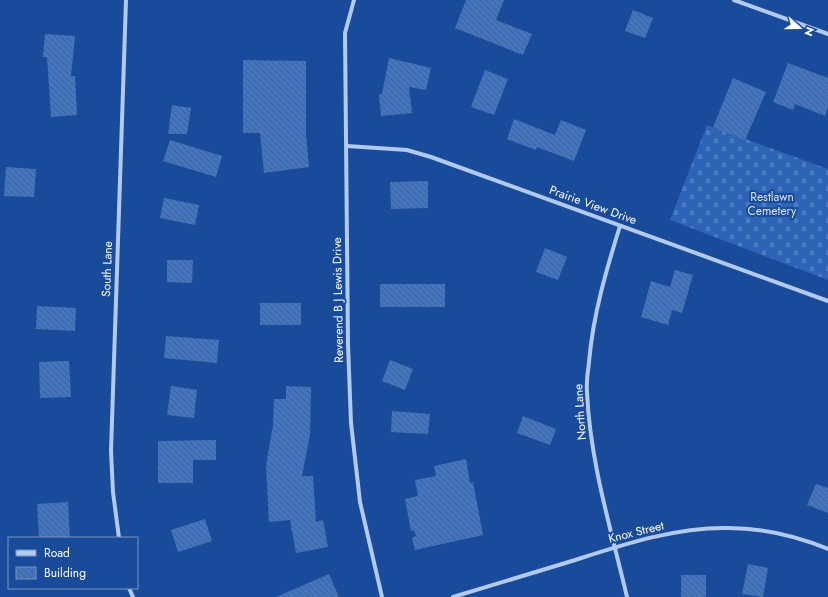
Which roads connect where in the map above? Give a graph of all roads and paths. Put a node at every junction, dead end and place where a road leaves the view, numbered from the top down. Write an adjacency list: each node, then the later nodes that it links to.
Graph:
1 (126, 0): 8 (street, South Lane)
2 (354, 0): 5 (street, Reverend B J Lewis Drive)
3 (734, 0): 4 (street)
4 (828, 34)
5 (347, 146): 6 (street, Prairie View Drive); 11 (street, Reverend B J Lewis Drive)
6 (620, 226): 7 (street, Prairie View Drive); 9 (street, North Lane)
7 (828, 301)
8 (119, 537)
9 (615, 548): 10 (street, Knox Street); 12 (street, Knox Street); 13 (street, North Lane)
10 (828, 549)
11 (382, 597)
12 (453, 597)
13 (627, 597)

